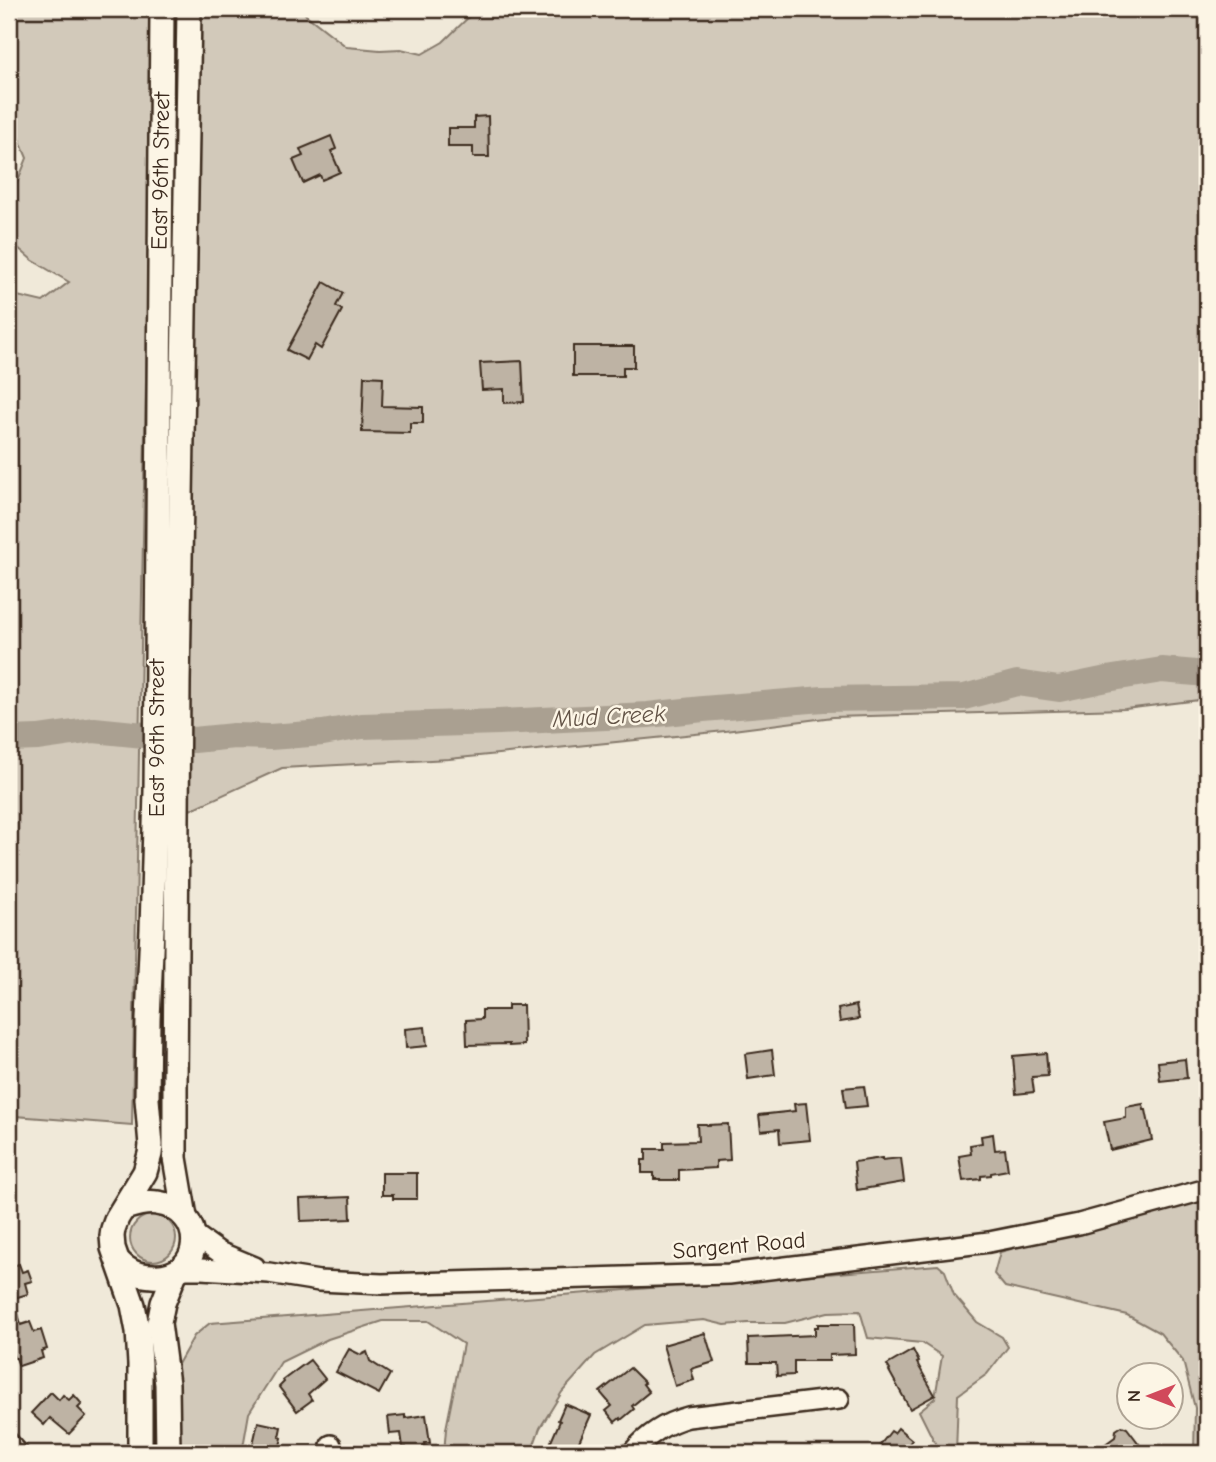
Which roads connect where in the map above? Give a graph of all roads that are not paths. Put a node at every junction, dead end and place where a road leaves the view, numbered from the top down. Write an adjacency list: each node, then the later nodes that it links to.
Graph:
1 (162, 9): 3 (main road, East 96th Street)
2 (189, 9): 3 (main road, East 96th Street)
3 (167, 683): 4 (main road, East 96th Street)
4 (167, 791): 6 (main road, East 96th Street); 7 (main road, East 96th Street)
5 (1207, 1189): 10 (street, Sargent Road)
6 (124, 1208): 7 (main road); 8 (main road, East 96th Street)
7 (190, 1226): 9 (main road); 10 (street, Sargent Road)
8 (118, 1261): 9 (main road); 14 (main road, East 96th Street)
9 (178, 1271): 10 (street, Sargent Road); 15 (main road)
10 (269, 1273)
11 (839, 1399): 16 (street)
12 (9, 1443): 13 (street)
13 (18, 1453)
14 (140, 1453)
15 (168, 1453)
16 (632, 1453)

